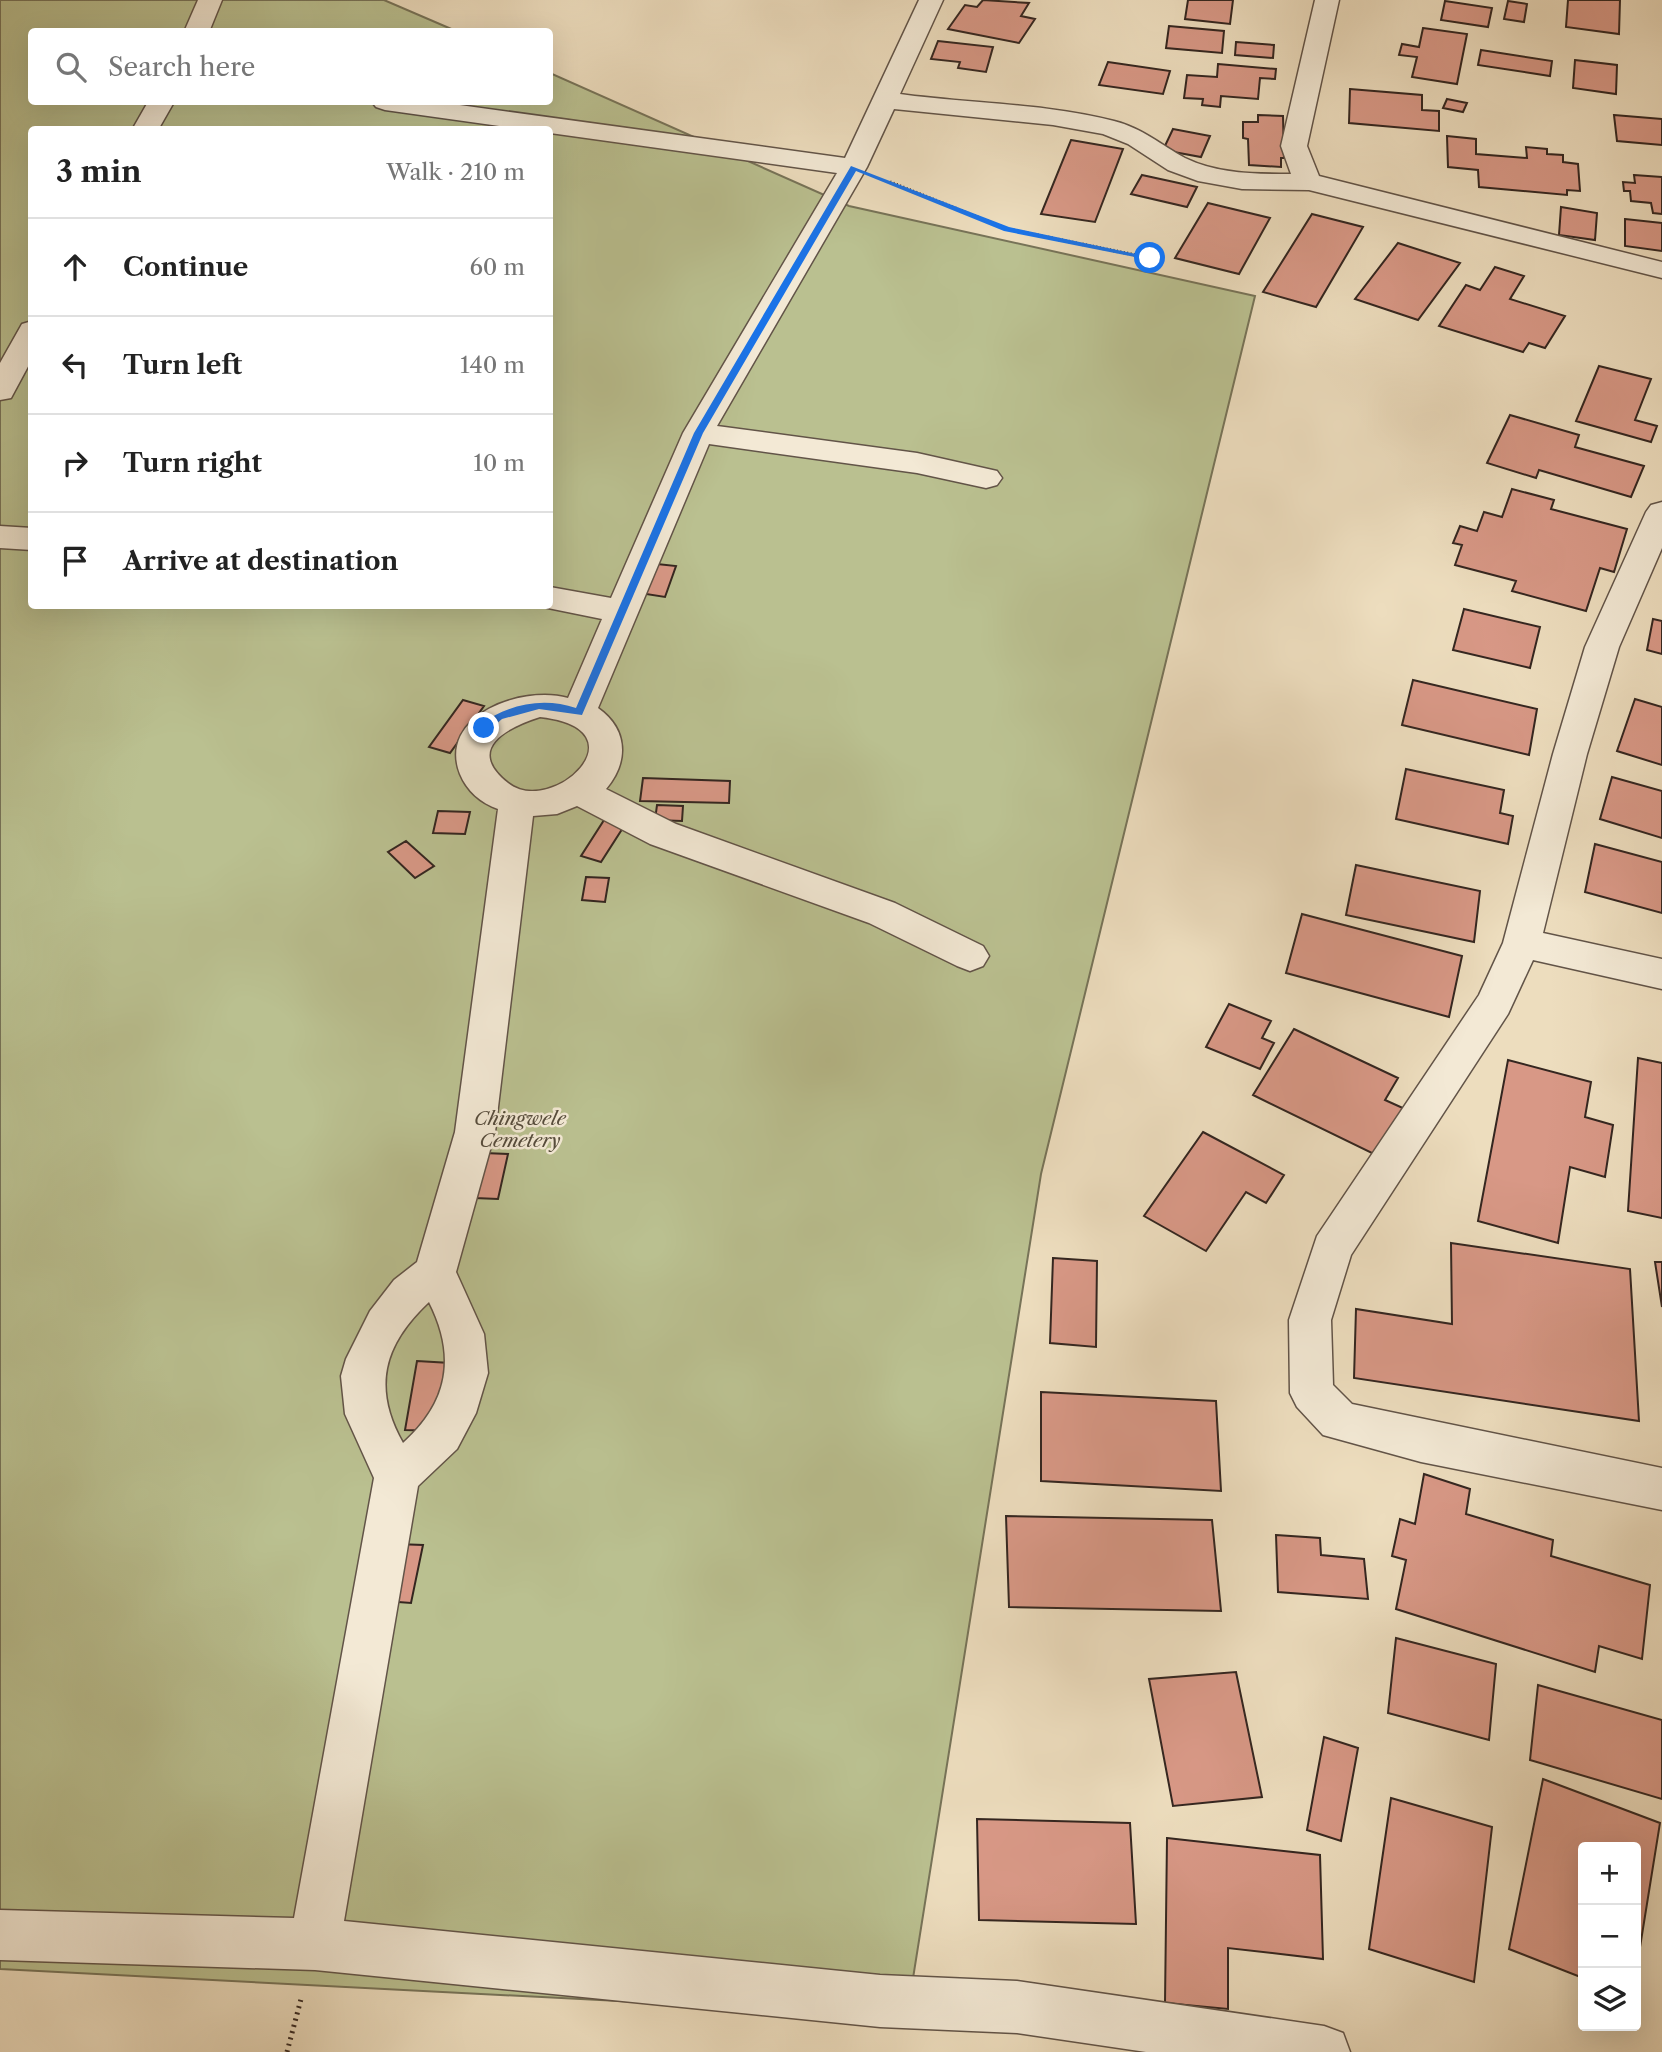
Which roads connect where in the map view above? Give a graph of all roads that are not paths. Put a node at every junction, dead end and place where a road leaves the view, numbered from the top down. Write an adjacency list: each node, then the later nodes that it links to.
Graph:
1 (210, 0): 4 (street)
2 (931, 0): 5 (street)
3 (1327, 0): 10 (street)
4 (198, 28)
5 (885, 100): 9 (street); 10 (street)
6 (159, 105): 8 (street)
7 (407, 105): 9 (street)
8 (147, 126)
9 (854, 167): 14 (street)
10 (1309, 182): 11 (street)
11 (1662, 270)
12 (28, 338): 13 (street)
13 (0, 391)
14 (698, 433): 15 (street); 20 (street)
15 (986, 478)
16 (1662, 512): 24 (street)
17 (0, 537): 18 (street)
18 (28, 539)
19 (553, 599): 20 (street)
20 (620, 611): 21 (street)
21 (579, 712): 22 (street); 23 (street)
22 (579, 791): 23 (street); 25 (street)
23 (517, 803): 27 (street)
24 (1522, 943): 26 (street); 29 (street)
25 (970, 956)
26 (1662, 974)
27 (435, 1273): 28 (street); 28 (street)
28 (397, 1476): 31 (street)
29 (1662, 1489)
30 (0, 1935): 31 (street)
31 (315, 1944): 32 (street)
32 (1324, 2052)

